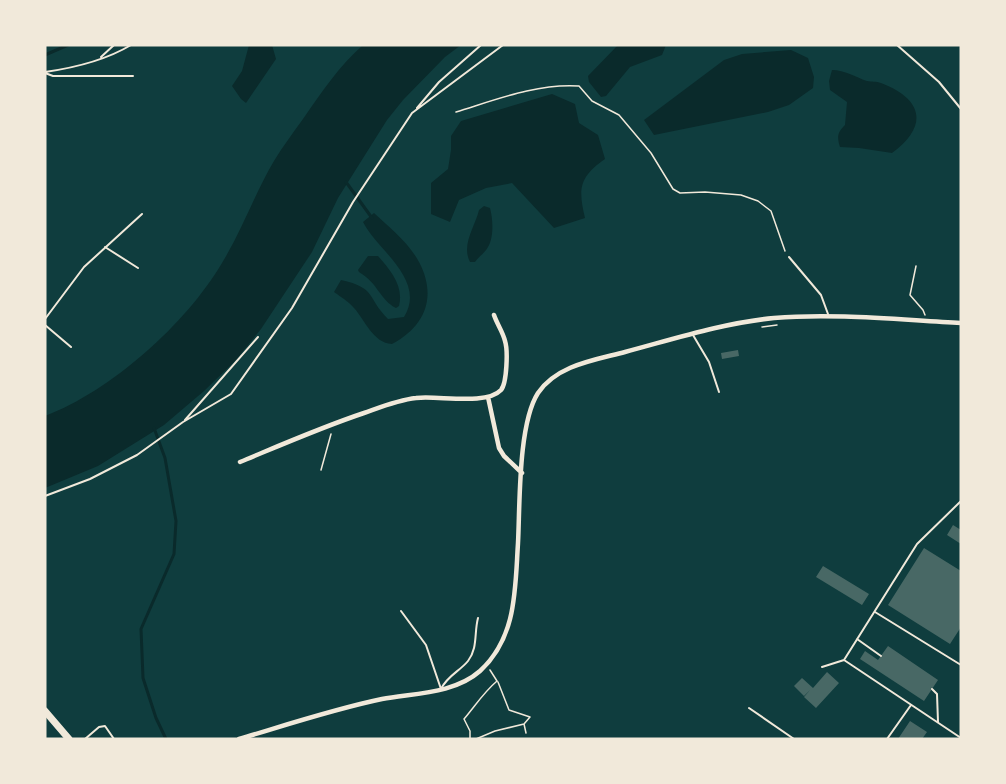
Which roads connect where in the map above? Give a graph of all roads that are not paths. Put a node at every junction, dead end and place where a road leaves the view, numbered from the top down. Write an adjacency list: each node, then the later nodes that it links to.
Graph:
1 (114, 45): 6 (lane)
2 (131, 45): 6 (lane)
3 (481, 45): 10 (lane)
4 (503, 45): 10 (lane)
5 (897, 45): 9 (lane)
6 (98, 59): 7 (lane)
7 (45, 72): 8 (lane)
8 (133, 76)
9 (960, 107)
10 (414, 111): 25 (lane)
11 (142, 214): 12 (lane)
12 (105, 247): 14 (lane); 17 (lane)
13 (789, 257): 16 (lane)
14 (138, 268)
15 (494, 315): 24 (street)
16 (828, 317): 18 (street); 20 (street)
17 (45, 319)
18 (961, 323)
19 (45, 325): 22 (lane)
20 (692, 334): 23 (lane); 27 (street)
21 (258, 337): 25 (lane)
22 (71, 346)
23 (719, 392)
24 (488, 397): 26 (street); 27 (street)
25 (183, 422): 28 (lane)
26 (240, 462)
27 (522, 473): 38 (street)
28 (45, 496)
29 (961, 501): 31 (lane)
30 (401, 611): 38 (lane)
31 (875, 612): 33 (lane); 36 (lane)
32 (478, 618): 38 (lane)
33 (857, 639): 34 (lane); 35 (lane)
34 (881, 656)
35 (844, 660): 37 (lane); 40 (lane)
36 (961, 665)
37 (822, 667)
38 (441, 689): 48 (street)
39 (932, 689): 43 (lane)
40 (911, 705): 43 (lane); 50 (lane)
41 (749, 708): 49 (lane)
42 (45, 711): 45 (main road)
43 (938, 723): 44 (lane)
44 (961, 738)
45 (69, 739)
46 (85, 739): 47 (lane)
47 (114, 739)
48 (239, 739)
49 (794, 739)
50 (887, 739)

